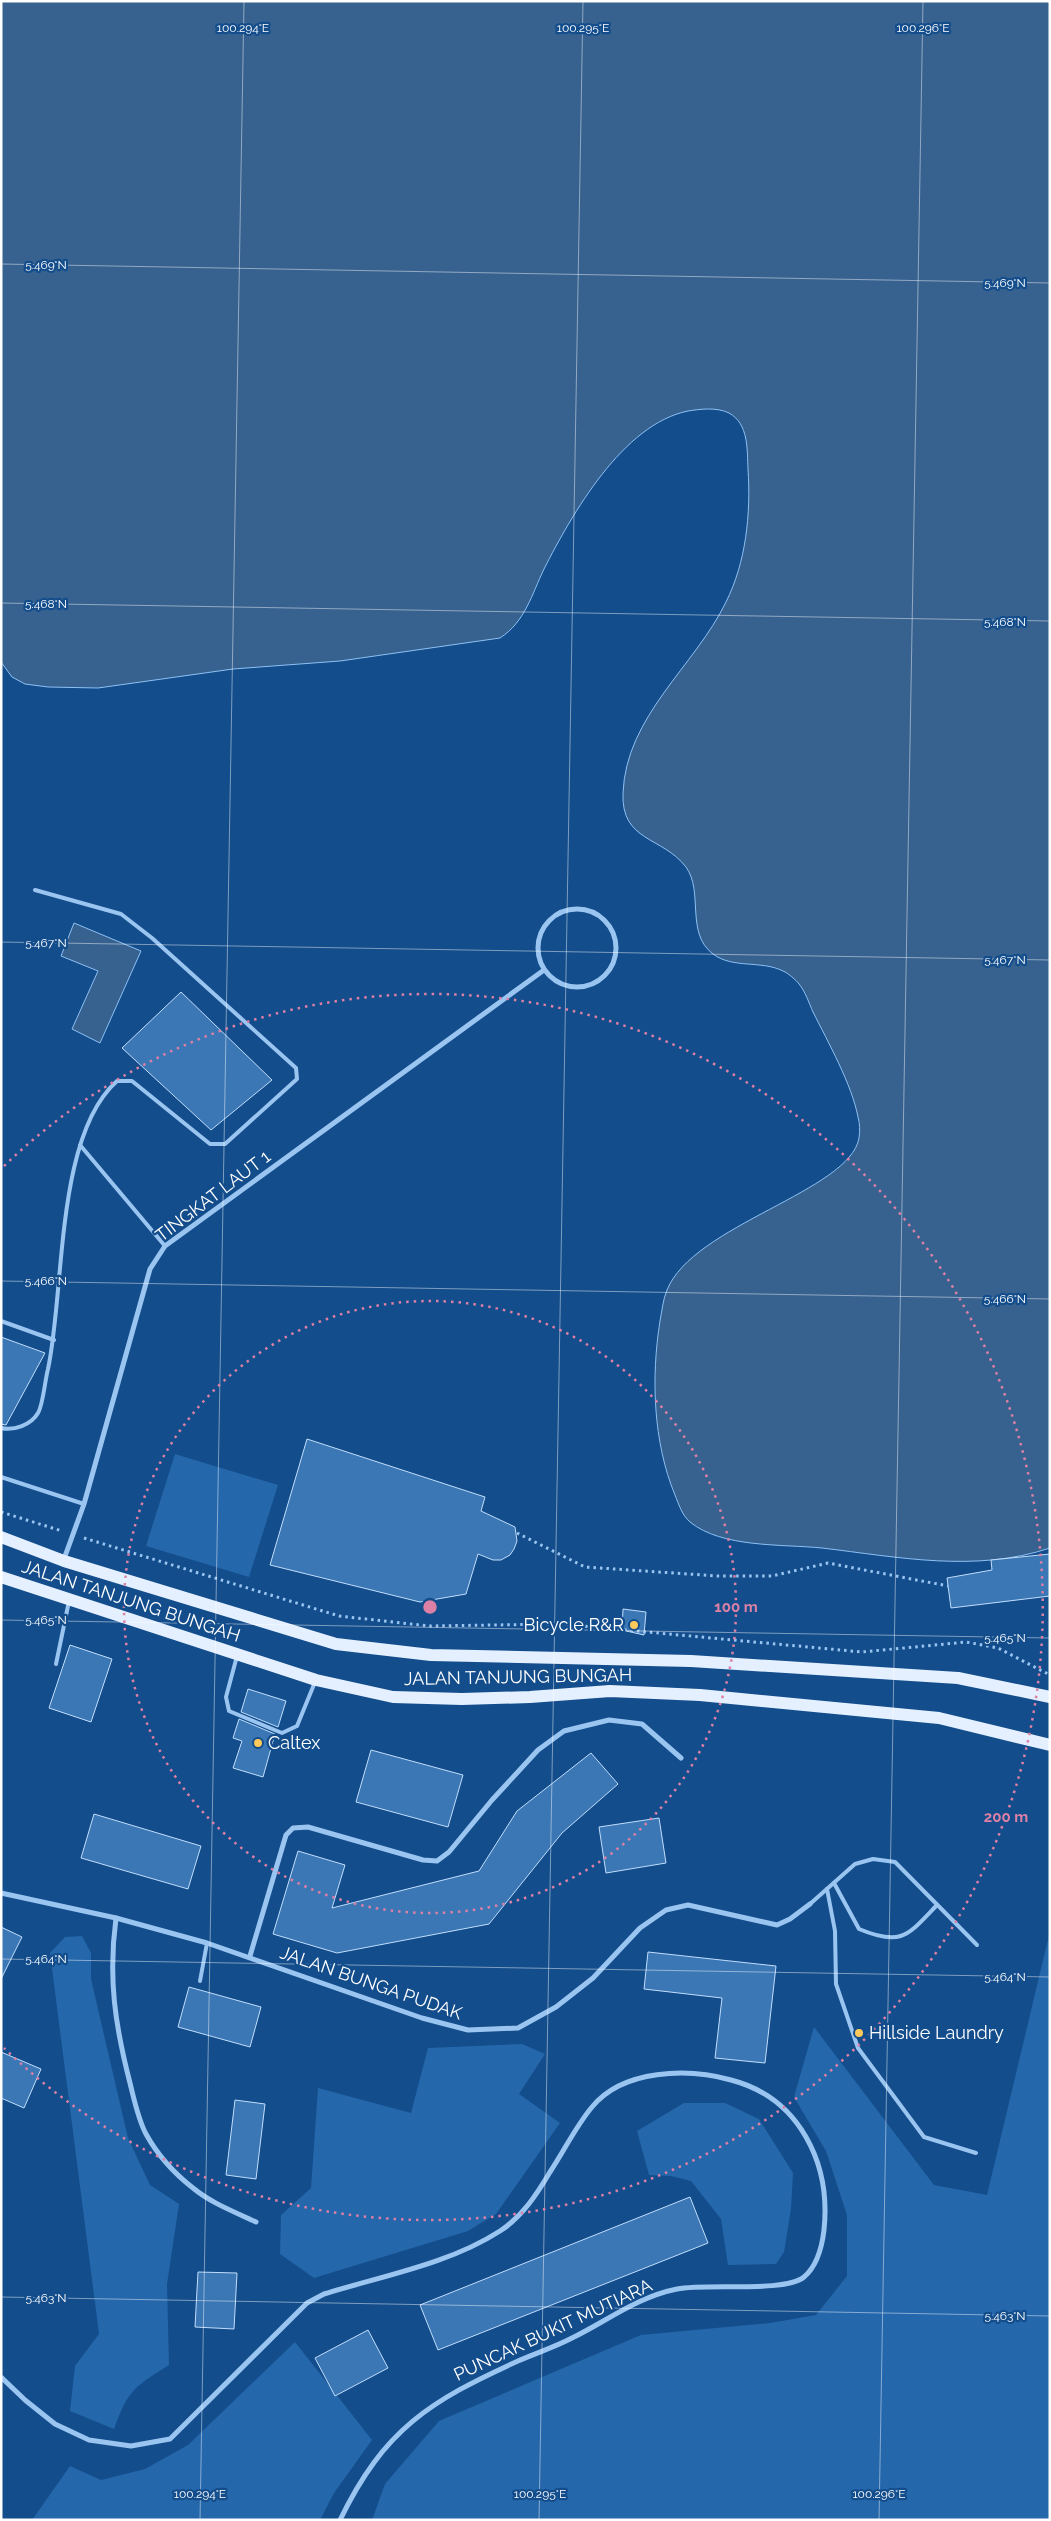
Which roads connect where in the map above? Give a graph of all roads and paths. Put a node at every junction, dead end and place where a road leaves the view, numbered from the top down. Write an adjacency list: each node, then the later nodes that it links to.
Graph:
1 (35, 890): 3 (lane)
2 (544, 970): 2 (street); 4 (street, TINGKAT LAUT 1)
3 (80, 1145): 4 (lane); 6 (lane)
4 (165, 1246): 9 (street, TINGKAT LAUT 1)
5 (1, 1321): 6 (lane)
6 (54, 1340): 7 (lane)
7 (1, 1428)
8 (1, 1477): 9 (lane)
9 (84, 1504): 12 (street, TINGKAT LAUT 1)
10 (1, 1512): 12 (path)
11 (517, 1533): 16 (path)
12 (74, 1535): 14 (street, TINGKAT LAUT 1); 20 (path)
13 (1, 1537): 14 (main road, JALAN TANJUNG BUNGAH)
14 (64, 1561): 22 (main road, JALAN TANJUNG BUNGAH)
15 (1, 1577): 17 (main road, JALAN TANJUNG BUNGAH)
16 (948, 1586)
17 (70, 1598): 18 (main road, JALAN TANJUNG BUNGAH); 19 (lane)
18 (237, 1655): 21 (main road, JALAN TANJUNG BUNGAH); 21 (lane)
19 (56, 1664)
20 (1050, 1675)
21 (316, 1680): 23 (main road, JALAN TANJUNG BUNGAH)
22 (1050, 1697)
23 (1050, 1746)
24 (681, 1758): 33 (street)
25 (834, 1883): 26 (lane); 29 (lane); 29 (lane)
26 (827, 1888): 28 (lane); 35 (lane)
27 (1, 1893): 30 (street, JALAN BUNGA PUDAK)
28 (810, 1904): 33 (street, JALAN BUNGA PUDAK)
29 (937, 1905): 32 (lane)
30 (116, 1918): 31 (street, JALAN BUNGA PUDAK); 36 (street)
31 (207, 1943): 33 (street, JALAN BUNGA PUDAK); 34 (lane)
32 (976, 1945)
33 (250, 1956)
34 (200, 1981)
35 (976, 2153)
36 (256, 2222)
37 (1, 2377): 38 (street, PUNCAK BUKIT MUTIARA)
38 (340, 2520)

